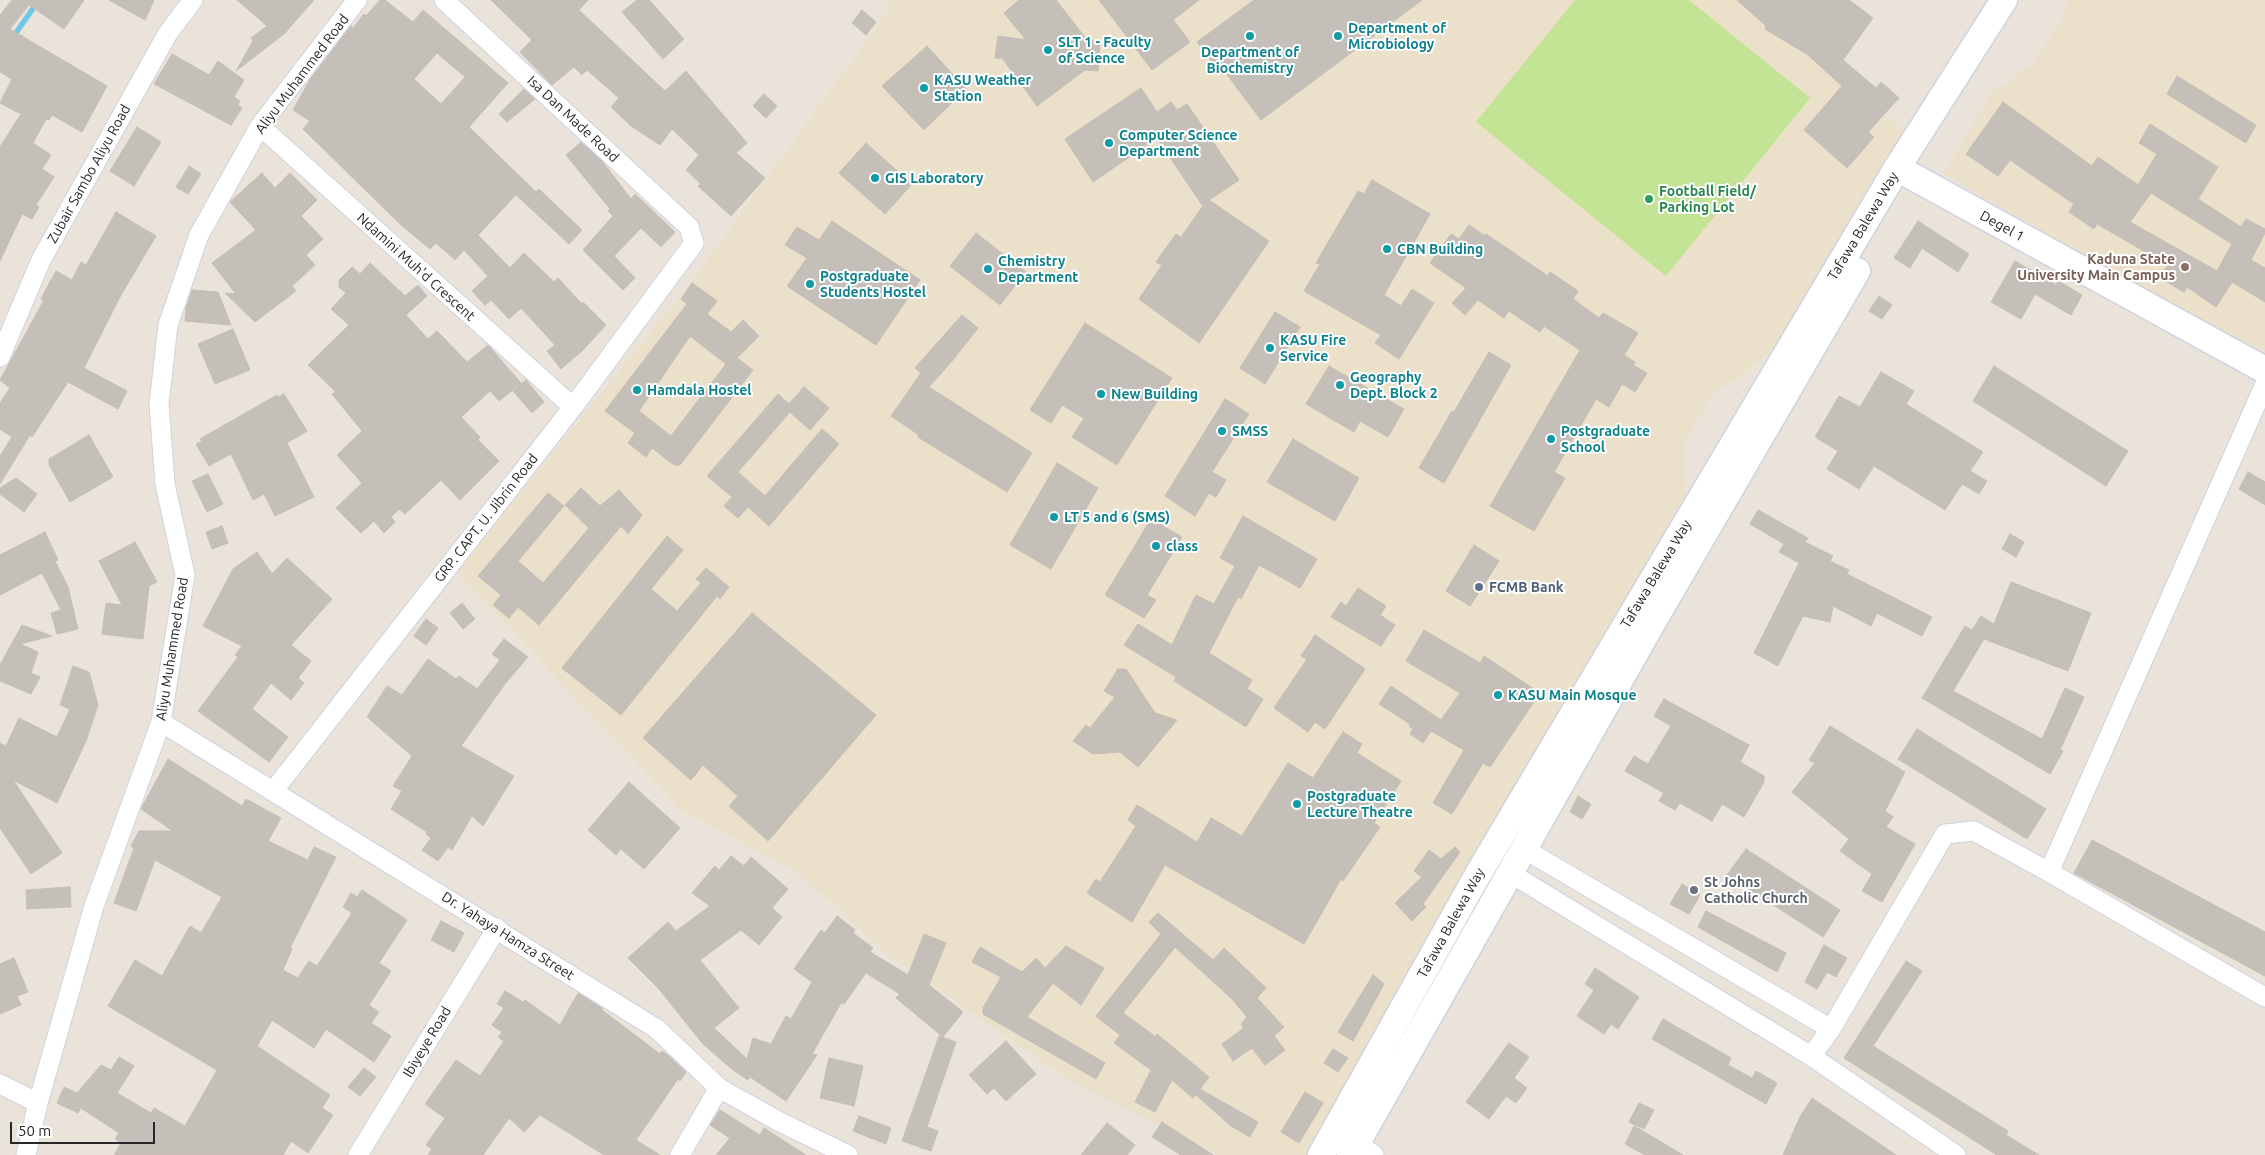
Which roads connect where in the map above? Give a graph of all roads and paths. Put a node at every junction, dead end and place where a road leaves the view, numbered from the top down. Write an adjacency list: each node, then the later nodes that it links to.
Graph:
1 (193, 0): 9 (street, Zubair Sambo Aliyu Road)
2 (358, 0): 6 (street, Aliyu Muhammed Road)
3 (444, 0): 8 (street, Isa Dan Made Road)
4 (2004, 0): 7 (main road, Tafawa Balewa Way)
5 (2024, 0): 7 (main road, Tafawa Balewa Way)
6 (260, 126): 12 (street, Ndamini Muh'd Crescent); 13 (street, Aliyu Muhammed Road)
7 (1904, 173): 10 (main road, Degel 1); 15 (main road, Tafawa Balewa Way); 30 (main road, Tafawa Balewa Way)
8 (694, 243): 12 (street, GRP. CAPT. U. Jibrin Road)
9 (0, 357)
10 (2265, 370)
11 (2265, 384): 16 (street)
12 (572, 407): 14 (street, GRP. CAPT. U. Jibrin Road)
13 (161, 722): 14 (street, Dr. Yahaya Hamza Street); 24 (street, Aliyu Muhammed Road)
14 (274, 790): 18 (street, Dr. Yahaya Hamza Street)
15 (1524, 849): 17 (main road, Tafawa Balewa Way); 20 (street)
16 (2050, 872): 19 (street); 20 (street)
17 (1510, 874): 21 (street); 25 (main road, Tafawa Balewa Way)
18 (497, 928): 23 (street, Dr. Yahaya Hamza Street); 27 (street, Ibiyeye Road)
19 (2265, 997)
20 (1831, 1029): 21 (street)
21 (1811, 1056): 31 (street)
22 (0, 1084): 24 (street)
23 (719, 1088): 28 (street); 29 (street, Dr. Yahaya Hamza Street)
24 (38, 1103): 26 (street, Aliyu Muhammed Road)
25 (1361, 1151)
26 (26, 1155)
27 (358, 1155)
28 (680, 1155)
29 (848, 1155)
30 (1321, 1155)
31 (1956, 1155)

